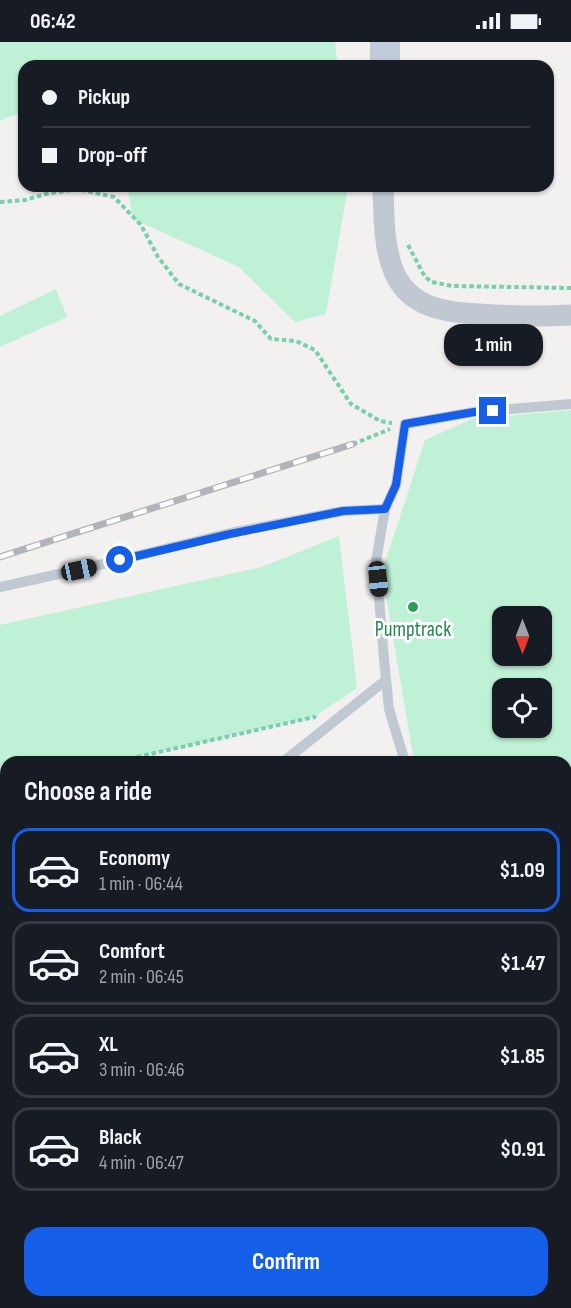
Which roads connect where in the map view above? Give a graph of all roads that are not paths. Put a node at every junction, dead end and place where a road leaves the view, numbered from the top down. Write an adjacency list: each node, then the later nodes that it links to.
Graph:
1 (385, 42): 2 (street)
2 (385, 60)
3 (383, 192): 4 (street)
4 (571, 315)
5 (571, 404): 6 (lane)
6 (385, 509): 7 (lane); 8 (lane)
7 (0, 587)
8 (386, 680): 9 (lane); 10 (lane)
9 (291, 756)
10 (403, 756)

